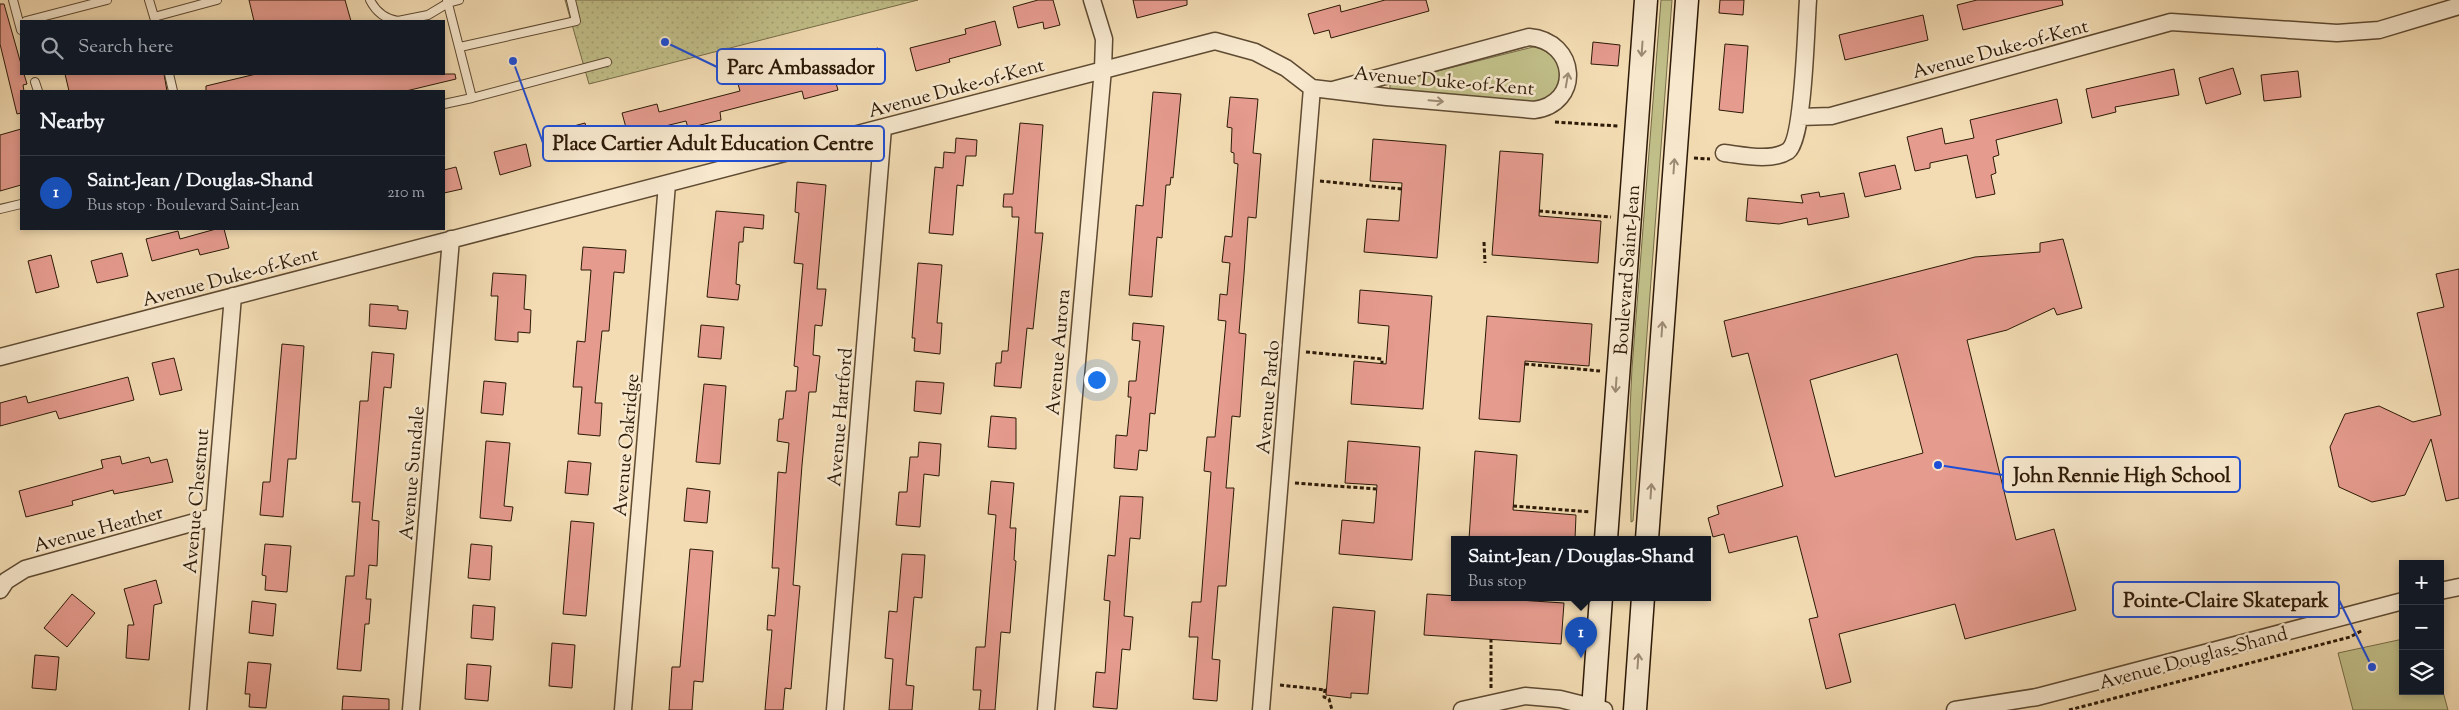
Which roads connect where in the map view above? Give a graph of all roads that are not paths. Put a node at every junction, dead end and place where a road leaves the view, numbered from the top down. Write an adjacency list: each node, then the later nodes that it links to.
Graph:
1 (14, 0): 15 (lane)
2 (107, 0): 16 (lane)
3 (149, 0): 14 (lane)
4 (217, 0): 14 (lane)
5 (370, 0): 17 (lane)
6 (459, 0): 12 (lane)
7 (571, 0): 19 (lane)
8 (1092, 0): 21 (street, Avenue Aurora)
9 (1646, 0): 40 (main road, Boulevard Saint-Jean, one-way to 40)
10 (1687, 0): 41 (main road, one-way to 10)
11 (1808, 0): 30 (street)
12 (447, 2): 18 (lane); 19 (lane)
13 (2459, 6): 30 (street, Avenue Duke-of-Kent)
14 (154, 19)
15 (21, 20)
16 (36, 20)
17 (392, 20)
18 (403, 20)
19 (460, 47): 28 (lane)
20 (607, 62): 28 (lane)
21 (1103, 69): 24 (street, Avenue Duke-of-Kent); 31 (street, Avenue Duke-of-Kent); 54 (street, Avenue Aurora)
22 (169, 75): 26 (lane)
23 (35, 82): 25 (lane)
24 (1312, 88): 27 (street, Avenue Duke-of-Kent); 55 (street, Avenue Pardo)
25 (38, 90)
26 (173, 90)
27 (1333, 90): 27 (street, Avenue Duke-of-Kent, one-way to 27)
28 (472, 98): 29 (lane)
29 (445, 104)
30 (1800, 117): 32 (street)
31 (884, 128): 33 (street, Avenue Duke-of-Kent); 53 (street, Avenue Hartford)
32 (1718, 157)
33 (667, 184): 36 (street, Avenue Duke-of-Kent); 52 (street, Avenue Oakridge)
34 (20, 204): 35 (lane)
35 (0, 209)
36 (450, 239): 37 (street, Avenue Duke-of-Kent); 51 (street, Avenue Sundale)
37 (233, 296): 38 (street, Avenue Duke-of-Kent); 39 (street, Avenue Chestnut)
38 (0, 357)
39 (213, 517): 43 (street, Avenue Heather); 50 (street, Avenue Chestnut)
40 (1606, 536)
41 (1647, 536)
42 (2459, 586): 44 (street)
43 (0, 590)
44 (2444, 590)
45 (1602, 601): 49 (main road)
46 (1643, 601): 57 (main road, one-way to 46)
47 (2399, 602): 48 (street, Avenue Douglas-Shand)
48 (2038, 703): 58 (street, Avenue Douglas-Shand); 59 (street, Avenue Douglas-Shand)
49 (1597, 709): 56 (street)
50 (198, 710)
51 (411, 710)
52 (623, 710)
53 (835, 710)
54 (1046, 710)
55 (1261, 710)
56 (1462, 710)
57 (1635, 710)
58 (1955, 710)
59 (2002, 710)

